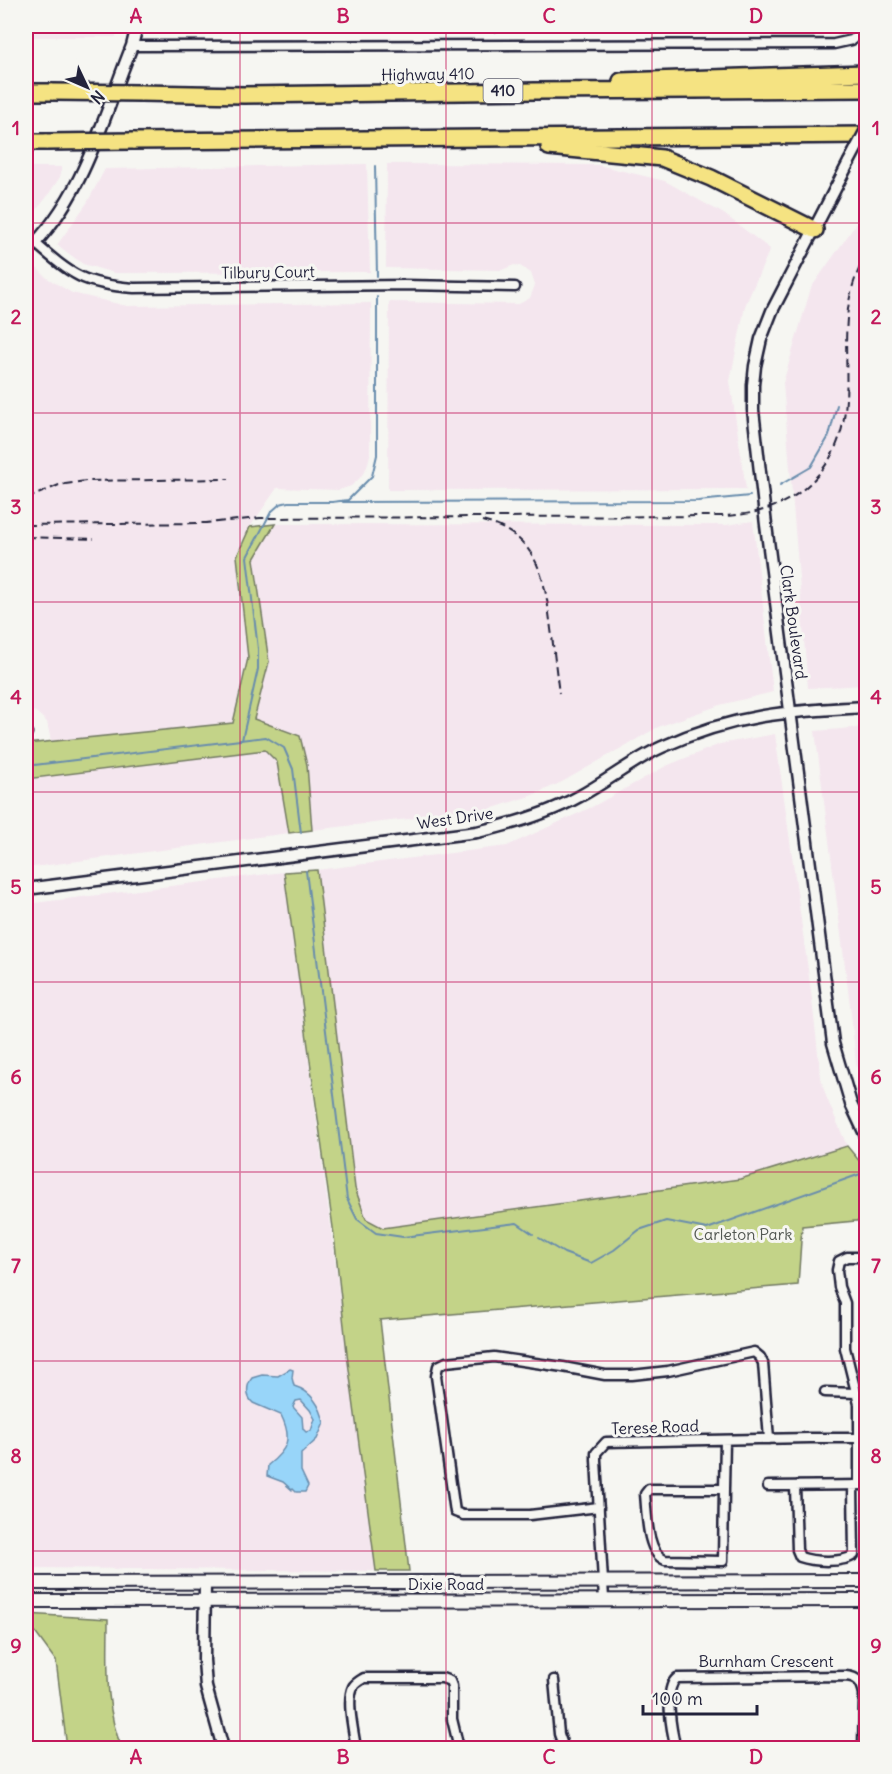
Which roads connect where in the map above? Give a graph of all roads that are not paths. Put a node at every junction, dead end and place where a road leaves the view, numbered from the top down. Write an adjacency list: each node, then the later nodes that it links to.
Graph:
1 (137, 26): 3 (street)
2 (867, 26): 3 (street)
3 (132, 46): 13 (street)
4 (867, 72): 6 (highway)
5 (867, 89): 6 (highway, Highway 410 / 410)
6 (536, 91): 7 (highway, Highway 410 / 410, bridge)
7 (26, 92)
8 (867, 130): 12 (street, Clark Boulevard, bridge)
9 (867, 135): 10 (highway)
10 (496, 139): 11 (highway, bridge); 12 (highway)
11 (26, 142)
12 (815, 230): 17 (street, Clark Boulevard)
13 (35, 243): 14 (street); 15 (street, Tilbury Court)
14 (26, 252)
15 (515, 287)
16 (867, 707): 17 (street, West Drive)
17 (791, 711): 18 (street, West Drive); 19 (street, Clark Boulevard)
18 (26, 889)
19 (867, 1136)
20 (867, 1257): 22 (street)
21 (825, 1392): 22 (street)
22 (856, 1393): 23 (street)
23 (863, 1438): 24 (street, Terese Road); 26 (street)
24 (769, 1439): 25 (street, Terese Road); 30 (street)
25 (725, 1440): 29 (street); 30 (street, Terese Road)
26 (860, 1485): 28 (street); 28 (street)
27 (768, 1486): 28 (street)
28 (795, 1486)
29 (724, 1489): 29 (street)
30 (599, 1507): 31 (street, Terese Road)
31 (603, 1581): 32 (main road, Dixie Road); 34 (main road, Dixie Road); 35 (street, Terese Road)
32 (867, 1581)
33 (26, 1583): 34 (main road, Dixie Road)
34 (205, 1583): 38 (street)
35 (604, 1599): 36 (main road, Dixie Road); 38 (main road, Dixie Road)
36 (867, 1600)
37 (26, 1601): 38 (main road, Dixie Road)
38 (204, 1601): 40 (street)
39 (554, 1680): 43 (street)
40 (223, 1749)
41 (356, 1749): 42 (street)
42 (459, 1749)
43 (564, 1749)
44 (676, 1749): 45 (street, Burnham Crescent)
45 (863, 1749)

